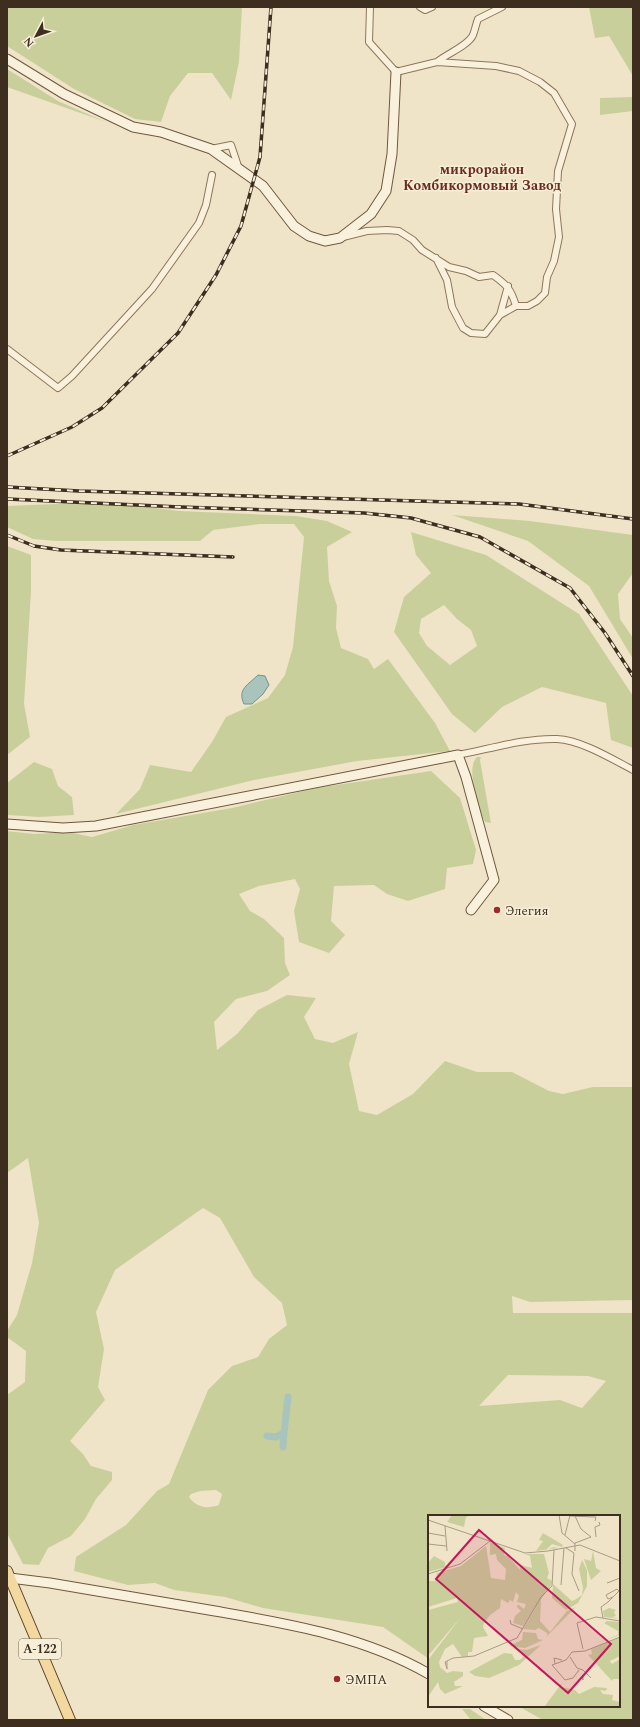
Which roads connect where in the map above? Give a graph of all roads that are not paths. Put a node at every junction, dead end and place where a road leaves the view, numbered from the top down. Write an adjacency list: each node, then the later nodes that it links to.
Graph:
1 (370, 7): 7 (street)
2 (420, 7): 3 (street)
3 (432, 7)
4 (502, 7): 6 (street)
5 (7, 59): 8 (street)
6 (436, 62): 7 (street); 14 (street)
7 (396, 72): 11 (street)
8 (211, 149): 9 (street); 9 (street)
9 (239, 170): 11 (street)
10 (212, 176): 16 (street)
11 (340, 238): 12 (street)
12 (435, 257): 13 (street); 15 (street)
13 (508, 286): 14 (street); 15 (street)
14 (516, 306): 15 (street)
15 (500, 315)
16 (7, 349)
17 (458, 755): 18 (street); 19 (street); 20 (street)
18 (633, 770)
19 (7, 824)
20 (471, 910)
21 (8, 1575): 22 (street); 24 (main road, А-122)
22 (428, 1673)
23 (486, 1707): 25 (street)
24 (70, 1720)
25 (508, 1720)

